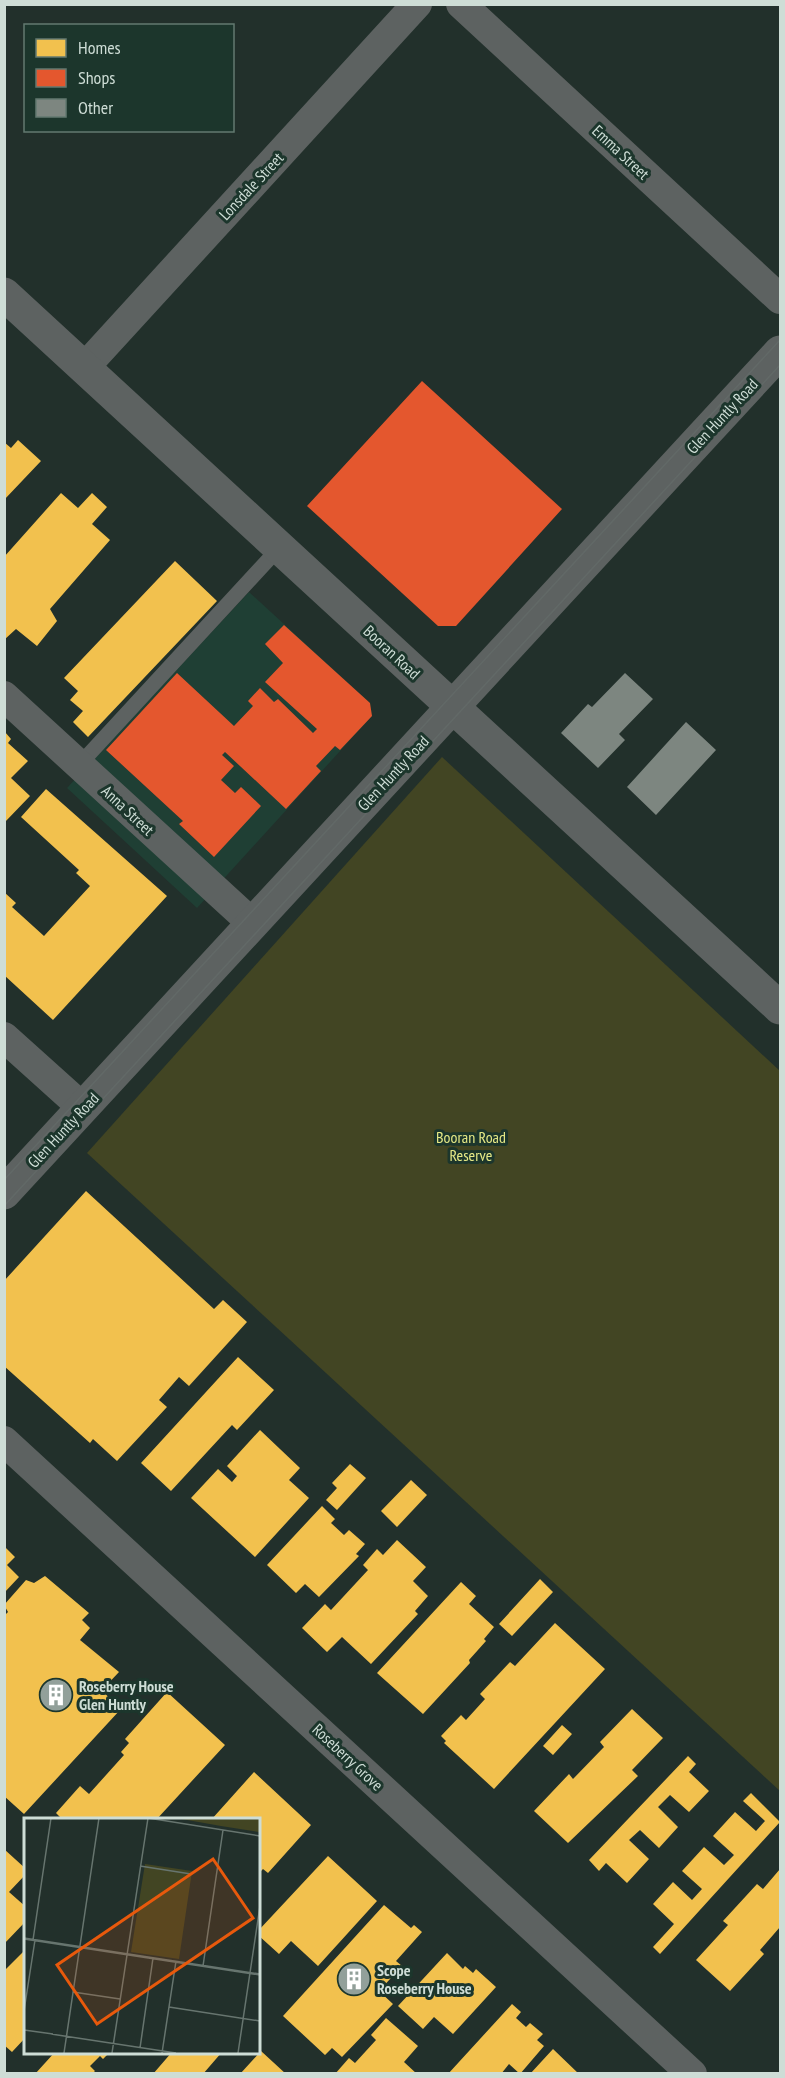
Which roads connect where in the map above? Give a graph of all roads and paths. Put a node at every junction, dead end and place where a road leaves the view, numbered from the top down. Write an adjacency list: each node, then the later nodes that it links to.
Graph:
1 (417, 4): 6 (street, Lonsdale Street)
2 (460, 4): 4 (street, Emma Street)
3 (4, 294): 6 (street, Booran Road)
4 (780, 299)
5 (780, 352): 9 (street, Glen Huntly Road)
6 (84, 368): 7 (street, Booran Road)
7 (280, 547): 9 (street, Booran Road); 10 (lane)
8 (4, 696): 10 (street, Anna Street)
9 (452, 708): 11 (street, Glen Huntly Road); 12 (street, Booran Road)
10 (79, 765): 11 (street, Anna Street)
11 (253, 924): 14 (street, Glen Huntly Road)
12 (780, 1008)
13 (4, 1037): 14 (street)
14 (83, 1108): 15 (street, Glen Huntly Road)
15 (4, 1193)
16 (4, 1441): 17 (street, Roseberry Grove)
17 (692, 2073)

